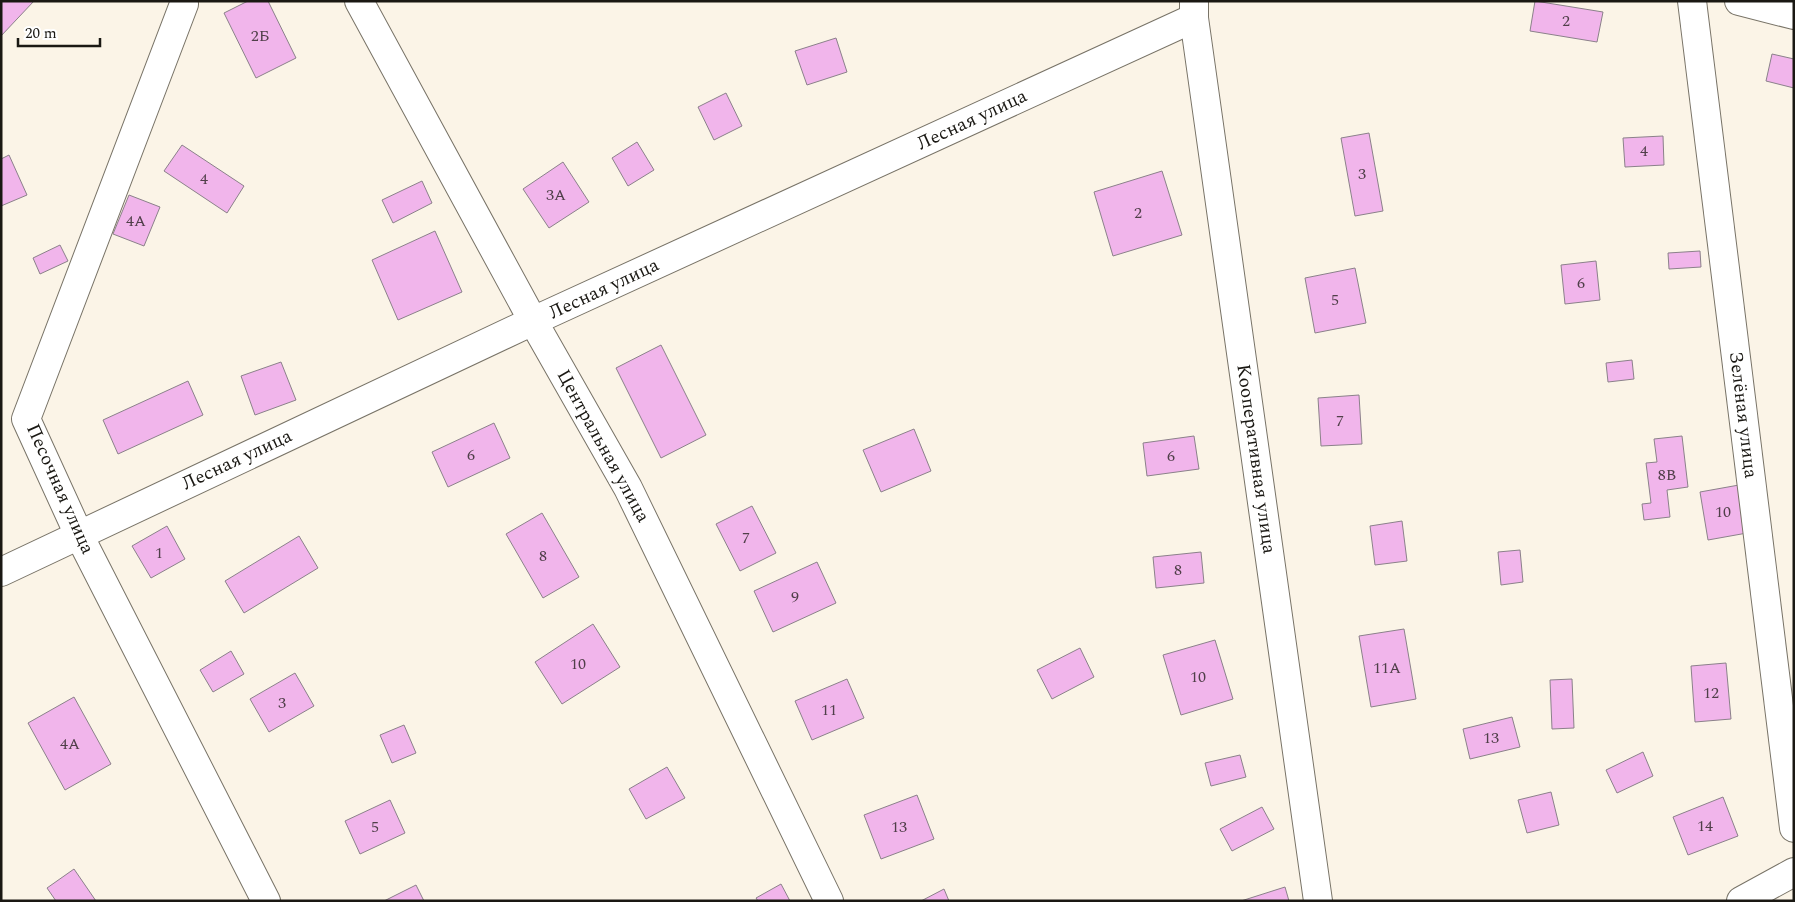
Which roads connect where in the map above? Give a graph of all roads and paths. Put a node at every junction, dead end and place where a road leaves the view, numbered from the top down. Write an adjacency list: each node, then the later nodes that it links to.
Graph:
1 (359, 1): 7 (street, Центральная улица)
2 (1692, 1): 10 (street, Зелёная улица)
3 (1739, 1): 6 (street)
4 (184, 4): 8 (street, Песочная улица)
5 (1194, 10): 7 (street, Лесная улица); 14 (street, Кооперативная улица)
6 (1794, 15)
7 (533, 321): 8 (street, Лесная улица); 13 (street, Центральная улица)
8 (79, 535): 9 (street, Лесная улица); 12 (street, Песочная улица)
9 (1, 572)
10 (1794, 828)
11 (1794, 872): 15 (street)
12 (266, 901)
13 (829, 901)
14 (1318, 901)
15 (1741, 901)

